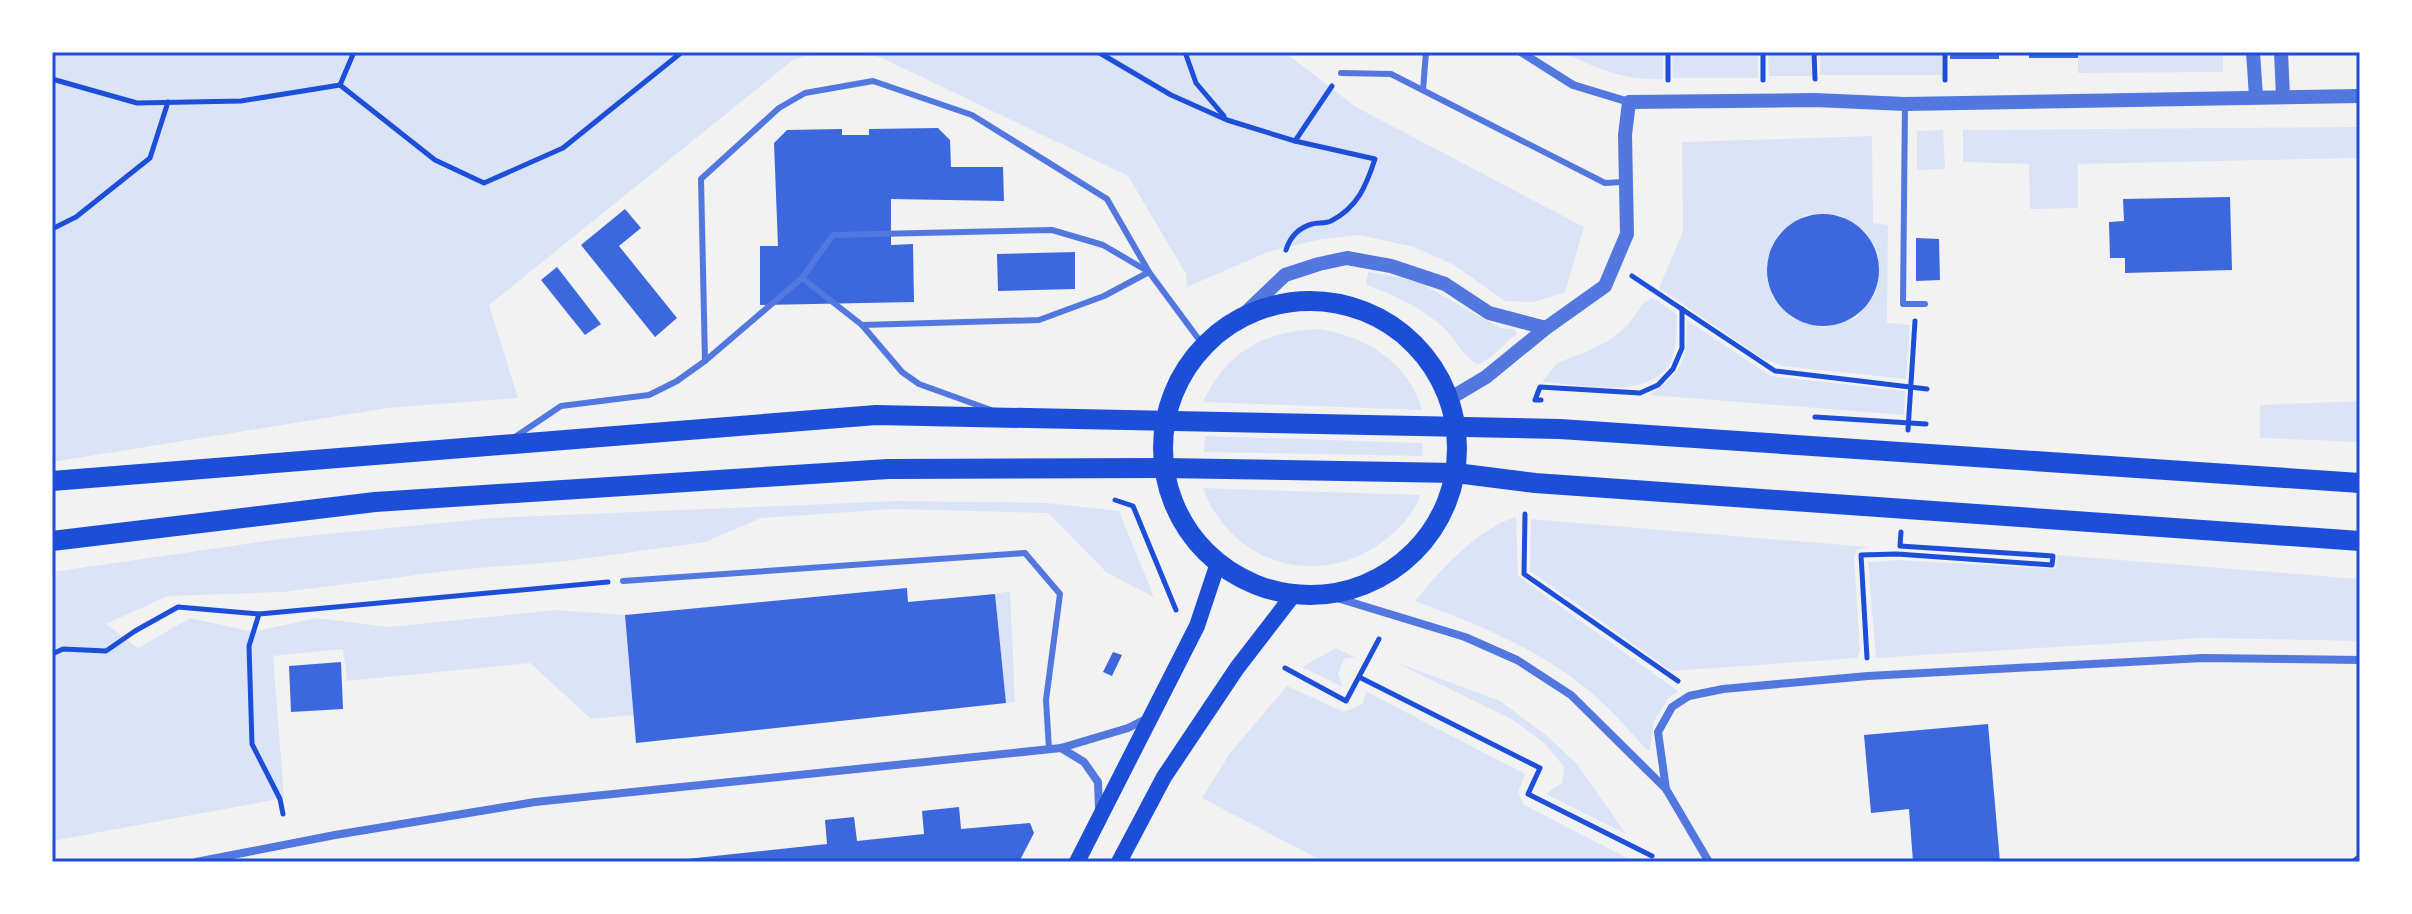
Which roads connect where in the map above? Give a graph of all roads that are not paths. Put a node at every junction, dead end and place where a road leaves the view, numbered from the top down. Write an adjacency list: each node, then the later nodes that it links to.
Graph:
1 (1426, 52): 6 (lane)
2 (2253, 52): 9 (street)
3 (2281, 52): 7 (street)
4 (1523, 53): 10 (street)
5 (1341, 73): 6 (lane)
6 (1423, 90): 12 (lane)
7 (2283, 96): 8 (street); 9 (street)
8 (2360, 96)
9 (2256, 97): 11 (street)
10 (1629, 102): 11 (street); 12 (street)
11 (1905, 104): 15 (lane)
12 (1626, 182): 18 (street)
13 (1149, 272): 14 (lane); 17 (lane); 19 (lane); 20 (lane)
14 (802, 278): 17 (lane); 20 (lane)
15 (1925, 304)
16 (1241, 317): 18 (street); 19 (main road); 21 (main road)
17 (862, 325): 22 (lane)
18 (1546, 328): 21 (street)
19 (1203, 345): 23 (main road)
20 (705, 361): 25 (lane)
21 (1449, 399): 24 (main road)
22 (1014, 417): 23 (main road); 25 (main road)
23 (1164, 421): 24 (main road); 26 (main road)
24 (1456, 428): 27 (main road); 29 (main road)
25 (506, 444): 28 (main road)
26 (1163, 468): 27 (main road); 30 (main road); 32 (main road)
27 (1456, 473): 31 (main road); 35 (main road)
28 (52, 481)
29 (2360, 483)
30 (52, 541)
31 (2360, 541)
32 (1218, 563): 34 (main road); 37 (main road)
33 (623, 581): 39 (lane)
34 (1294, 594): 35 (main road); 44 (main road)
35 (1324, 594): 40 (street)
36 (2360, 660): 40 (street)
37 (1152, 715): 38 (street); 41 (main road)
38 (1061, 748): 39 (street); 41 (street)
39 (1049, 749): 42 (street)
40 (1666, 789): 45 (street)
41 (1100, 818): 43 (main road)
42 (196, 862)
43 (1077, 862)
44 (1119, 862)
45 (1709, 862)

